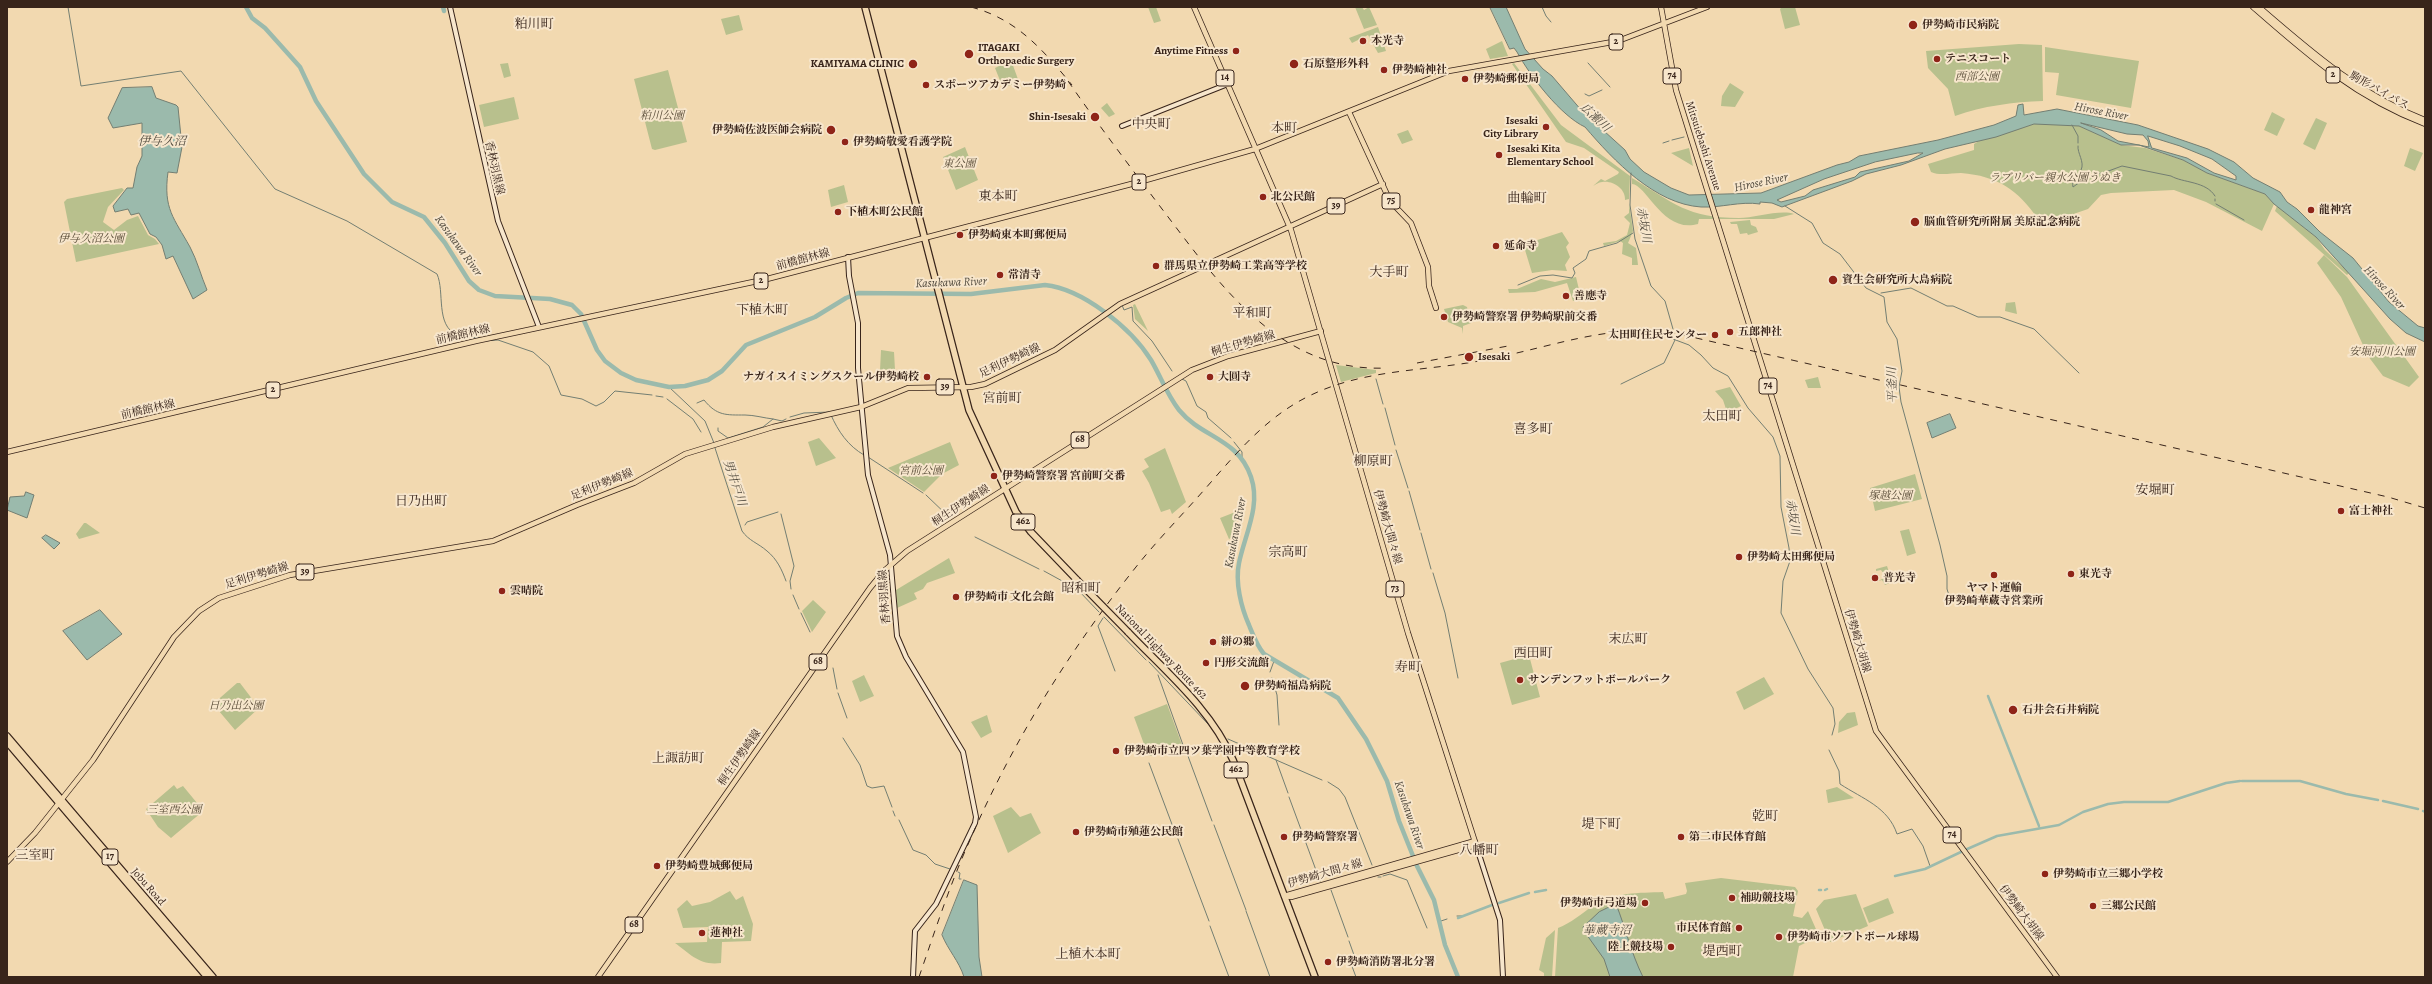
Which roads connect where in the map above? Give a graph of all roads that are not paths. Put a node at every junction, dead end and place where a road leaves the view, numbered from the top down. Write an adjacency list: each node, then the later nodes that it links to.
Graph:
1 (450, 7): 21 (main road, 香林羽黒線)
2 (865, 7): 17 (highway, National Highway Route 462 / 462)
3 (1194, 7): 9 (main road, 14)
4 (1661, 7): 8 (main road, Mitsuiebashi Avenue / 74)
5 (1707, 7): 8 (main road, 2)
6 (2253, 7): 12 (main road, 駒形バイパス / 2)
7 (2259, 7): 11 (main road, 駒形バイパス / 2)
8 (1663, 25): 10 (main road, 2); 19 (main road, Mitsuiebashi Avenue / 74)
9 (1228, 84): 13 (main road); 14 (main road, 14)
10 (1349, 112): 14 (main road, 2); 15 (main road, 75)
11 (2425, 120)
12 (2425, 124)
13 (1122, 126)
14 (1255, 149): 16 (main road); 17 (main road, 2)
15 (1382, 184): 16 (main road, 39); 20 (main road, 75)
16 (1290, 227): 22 (main road); 23 (main road, 足利伊勢崎線 / 39)
17 (924, 237): 18 (main road, 前橋館林線 / 2); 23 (highway, National Highway Route 462 / 462)
18 (848, 257): 21 (main road, 前橋館林線 / 2); 24 (main road, 香林羽黒線)
19 (1731, 266): 41 (main road, 伊勢崎大胡線 / 74)
20 (1436, 308)
21 (539, 327): 25 (main road, 前橋館林線 / 2)
22 (1321, 331): 26 (main road, 桐生伊勢崎線 / 68); 31 (main road, 伊勢崎大間々線 / 73)
23 (963, 387): 24 (main road, 足利伊勢崎線 / 39); 26 (highway, National Highway Route 462 / 462)
24 (862, 407): 27 (main road, 香林羽黒線); 30 (main road, 足利伊勢崎線 / 39)
25 (7, 452)
26 (1004, 489): 27 (main road, 桐生伊勢崎線 / 68); 33 (highway, National Highway Route 462 / 462, bridge)
27 (892, 564): 36 (main road, 桐生伊勢崎線 / 68); 37 (main road, 香林羽黒線)
28 (7, 736): 30 (highway, Jobu Road / 17)
29 (7, 742): 30 (highway, Jobu Road / 17)
30 (60, 801): 32 (main road, 足利伊勢崎線 / 39); 34 (highway, Jobu Road / 17); 35 (highway, Jobu Road / 17)
31 (1476, 843): 33 (main road, 伊勢崎大間々線); 40 (main road)
32 (7, 862)
33 (1284, 896): 38 (highway, National Highway Route 462 / 462); 39 (highway, National Highway Route 462 / 462)
34 (207, 977)
35 (213, 977)
36 (598, 977)
37 (912, 977)
38 (1311, 977)
39 (1315, 977)
40 (1503, 977)
41 (2057, 977)

